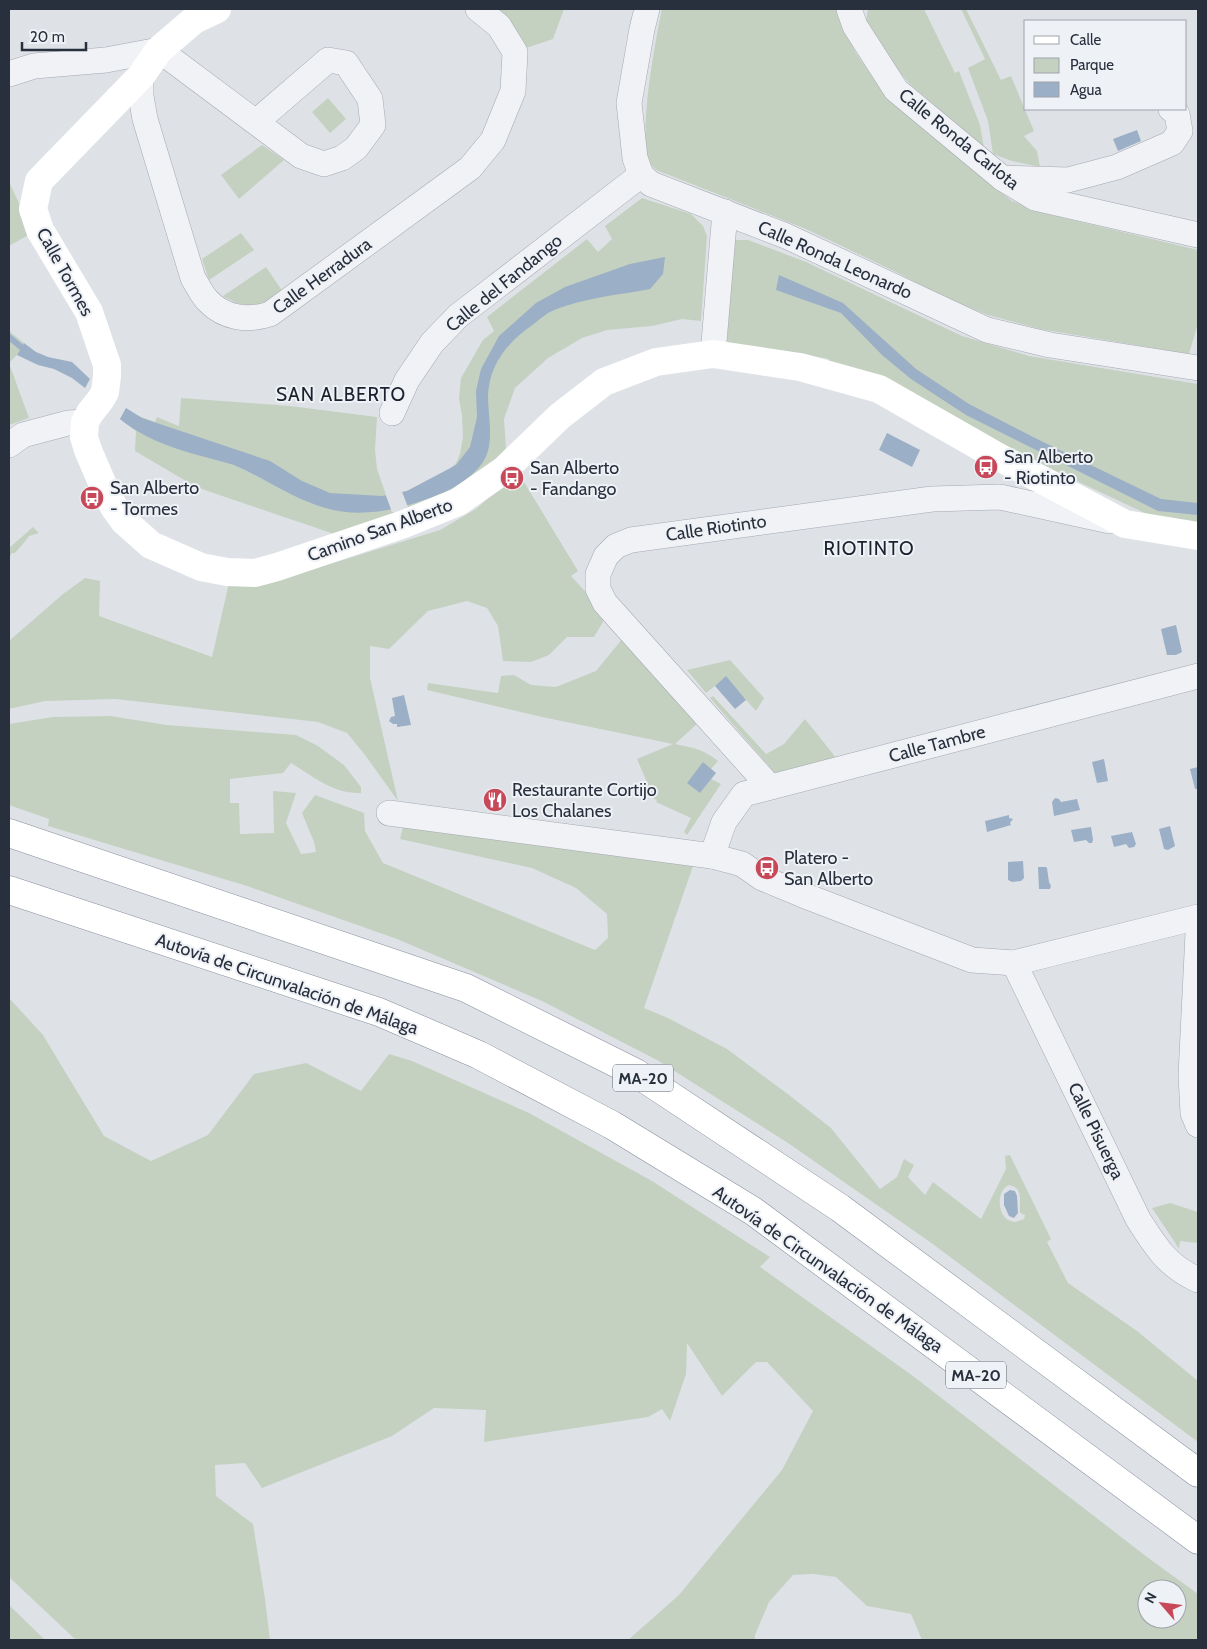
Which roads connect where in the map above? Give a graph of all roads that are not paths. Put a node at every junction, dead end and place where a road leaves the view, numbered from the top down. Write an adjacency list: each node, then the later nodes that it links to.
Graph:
1 (216, 9): 5 (main road, Calle Tormes)
2 (478, 9): 7 (street, Calle Herradura)
3 (647, 9): 10 (street)
4 (849, 9): 11 (street, Calle Ronda Carlota)
5 (159, 50): 6 (street); 7 (main road, Calle Tormes); 9 (street)
6 (9, 74)
7 (141, 76): 17 (main road, Calle Tormes)
8 (1172, 110): 11 (street)
9 (256, 122): 9 (street)
10 (641, 175): 12 (street, Calle Ronda Leonardo); 16 (street, Calle del Fandango)
11 (1002, 178): 13 (street, Calle Ronda Carlota)
12 (725, 212): 14 (street); 15 (street, Calle Ronda Leonardo)
13 (1198, 235)
14 (713, 354): 17 (main road, Camino San Alberto); 19 (main road, Camino San Alberto)
15 (1198, 368)
16 (392, 413)
17 (85, 422): 18 (street)
18 (9, 445)
19 (1125, 524): 20 (main road, Camino San Alberto); 22 (street, Calle Riotinto)
20 (1198, 536)
21 (1198, 676): 22 (street, Calle Tambre)
22 (770, 787): 25 (street, Calle Tambre)
23 (390, 813): 25 (street)
24 (9, 833): 32 (main road, MA-20)
25 (712, 856): 29 (street)
26 (9, 890): 33 (main road, Autovía de Circunvalación de Málaga / MA-20)
27 (1198, 917): 29 (street)
28 (1198, 933): 30 (street)
29 (1014, 963): 31 (street, Calle Pisuerga)
30 (1198, 1125)
31 (1198, 1280)
32 (1198, 1473)
33 (1198, 1540)

